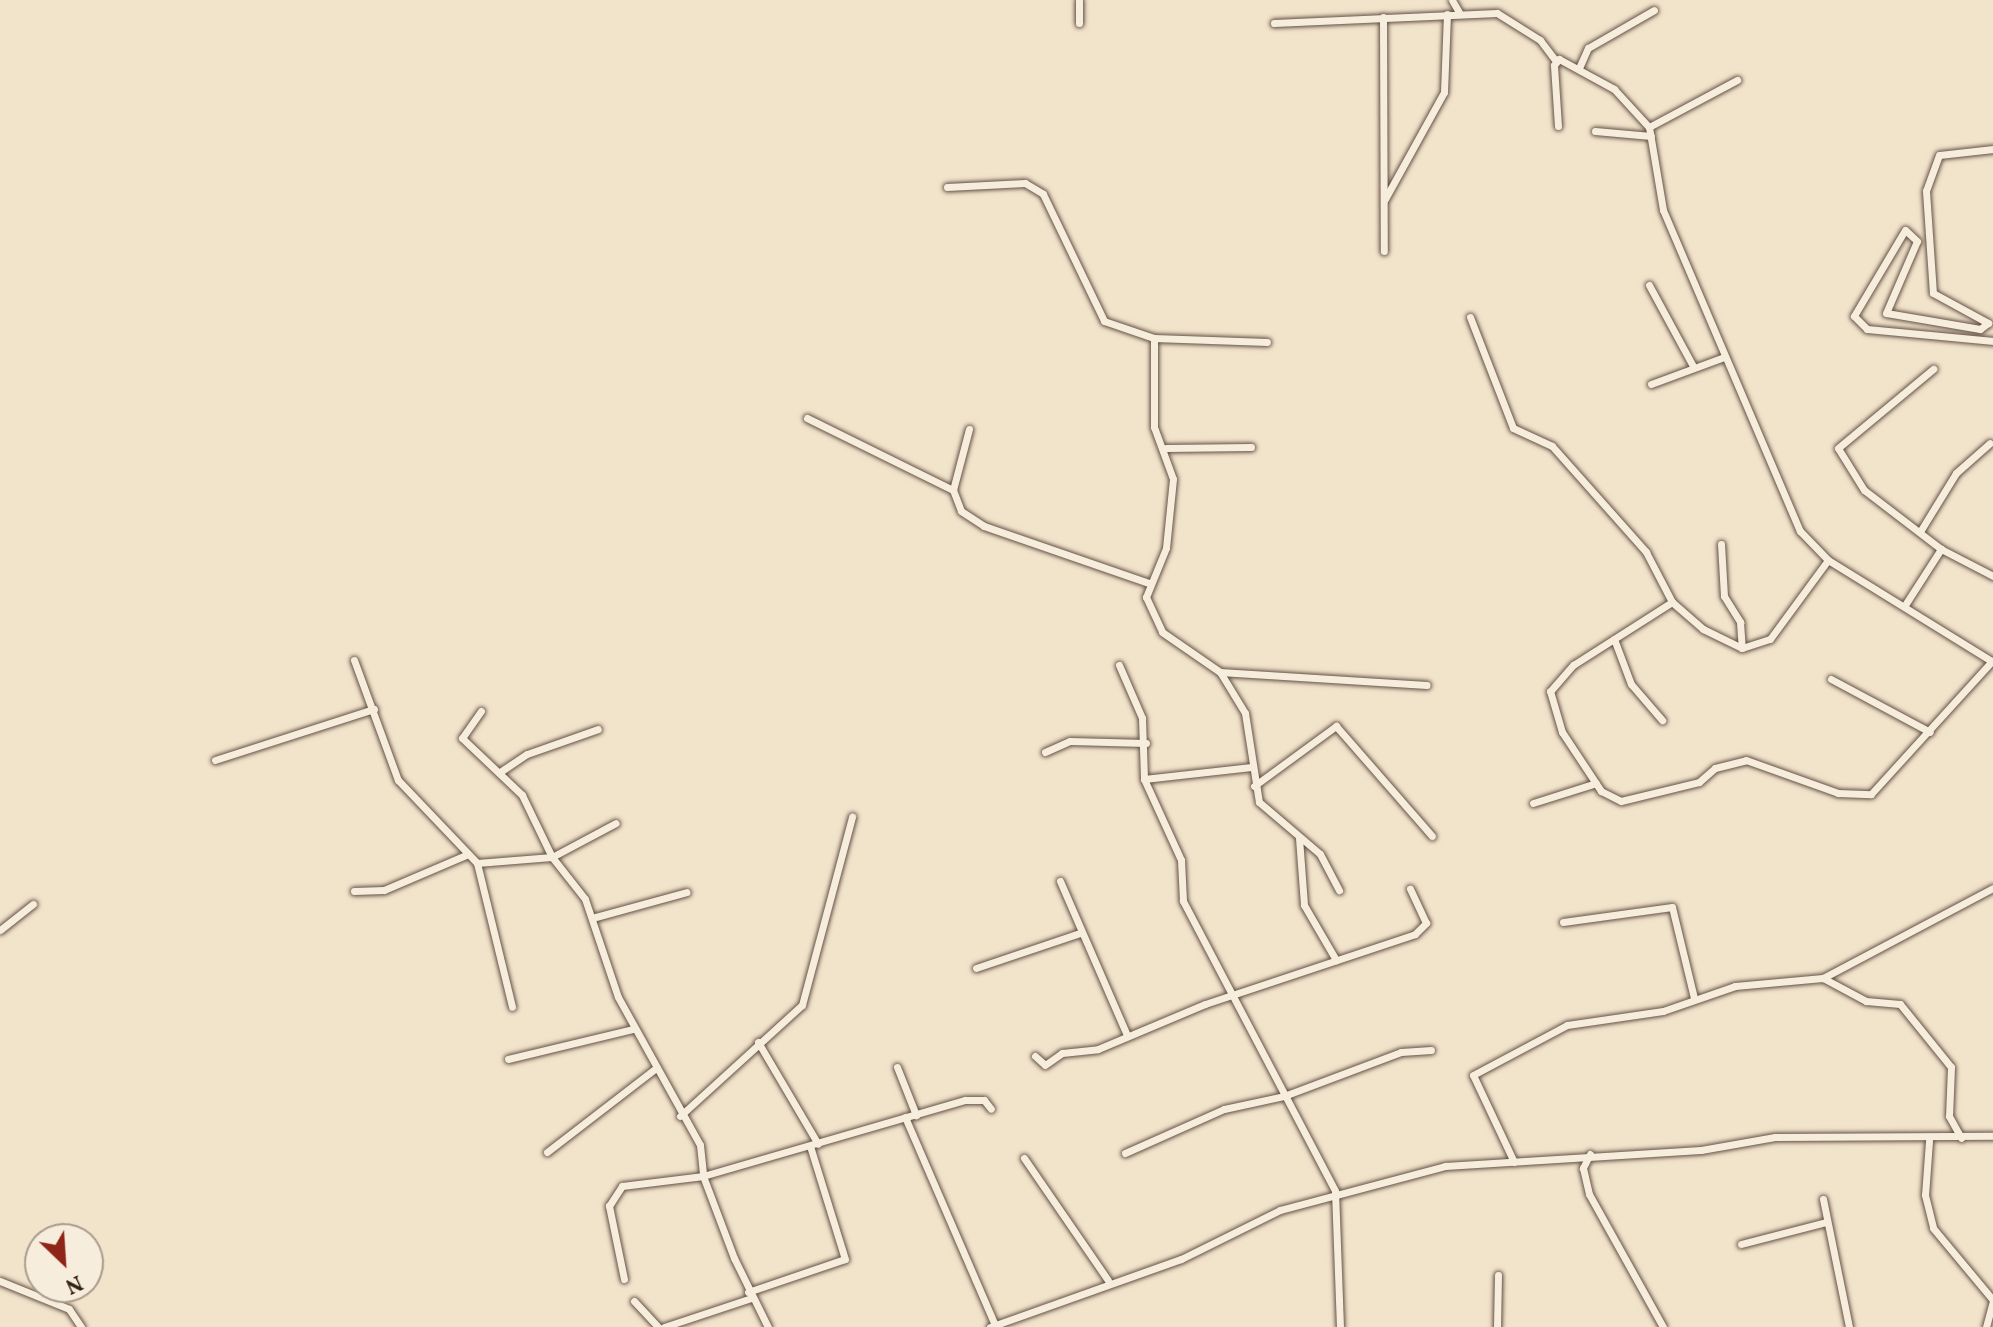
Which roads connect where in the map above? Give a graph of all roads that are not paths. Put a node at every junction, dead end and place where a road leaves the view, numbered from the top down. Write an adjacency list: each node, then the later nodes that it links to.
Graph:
1 (1079, 0): 7 (street)
2 (1452, 0): 5 (street)
3 (1654, 10): 10 (street)
4 (1447, 14): 5 (street); 6 (street); 18 (street)
5 (1460, 14): 9 (street)
6 (1383, 17): 8 (street); 18 (street)
7 (1079, 23)
8 (1274, 23)
9 (1555, 60): 10 (street); 12 (street)
10 (1579, 68): 13 (street)
11 (1737, 80): 13 (street)
12 (1558, 126)
13 (1649, 127): 15 (street)
14 (1595, 131): 15 (street)
15 (1651, 136): 25 (street)
16 (1993, 149): 23 (street)
17 (947, 187): 22 (street)
18 (1384, 201): 19 (street)
19 (1384, 251)
20 (1649, 285): 26 (street)
21 (1470, 317): 41 (street)
22 (1154, 338): 24 (street); 33 (street)
23 (1993, 341)
24 (1267, 342)
25 (1724, 357): 26 (street); 38 (street)
26 (1693, 366): 28 (street)
27 (1933, 369): 35 (street)
28 (1651, 384)
29 (807, 418): 34 (street)
30 (969, 429): 34 (street)
31 (1990, 443): 35 (street)
32 (1251, 447): 33 (street)
33 (1166, 448): 40 (street)
34 (953, 490): 40 (street)
35 (1921, 530): 37 (street)
36 (1721, 544): 44 (street)
37 (1941, 549): 39 (street); 42 (street)
38 (1828, 560): 42 (street); 44 (street)
39 (1993, 576)
40 (1149, 583): 48 (street)
41 (1672, 602): 43 (street); 44 (street)
42 (1905, 605): 46 (street)
43 (1614, 639): 53 (street); 62 (street)
44 (1742, 648)
45 (354, 660): 51 (street)
46 (1993, 662): 55 (street)
47 (1119, 665): 56 (street)
48 (1220, 672): 50 (street); 59 (street)
49 (1831, 679): 55 (street)
50 (1427, 685)
51 (374, 709): 58 (street); 69 (street)
52 (481, 711): 60 (street)
53 (1662, 720)
54 (598, 729): 60 (street)
55 (1930, 732): 62 (street)
56 (1146, 743): 57 (street); 61 (street)
57 (1045, 752)
58 (215, 760)
59 (1251, 767): 61 (street); 63 (street)
60 (500, 772): 70 (street)
61 (1144, 779): 86 (street)
62 (1596, 783): 64 (street)
63 (1254, 786): 67 (street); 68 (street)
64 (1533, 803)
65 (852, 817): 91 (street)
66 (616, 823): 70 (street)
67 (1432, 836)
68 (1299, 838): 75 (street); 83 (street)
69 (466, 855): 71 (street); 76 (street)
70 (552, 857): 71 (street); 79 (street)
71 (477, 863): 88 (street)
72 (1060, 881): 82 (street)
73 (1410, 888): 83 (street)
74 (1993, 888): 85 (street)
75 (1339, 890)
76 (354, 891)
77 (687, 892): 79 (street)
78 (33, 904): 81 (street)
79 (592, 918): 89 (street)
80 (1563, 922): 87 (street)
81 (0, 930)
82 (1080, 933): 84 (street); 90 (street)
83 (1336, 960): 86 (street)
84 (976, 968)
85 (1823, 978): 87 (street); 103 (street)
86 (1230, 998): 90 (street); 97 (street)
87 (1694, 998): 110 (street)
88 (512, 1007)
89 (633, 1029): 94 (street); 96 (street)
90 (1127, 1035): 93 (street)
91 (758, 1042): 100 (street); 105 (street)
92 (1431, 1050): 97 (street)
93 (1035, 1056)
94 (508, 1059)
95 (897, 1067): 99 (street)
96 (656, 1068): 100 (street); 106 (street)
97 (1284, 1096): 107 (street); 112 (street)
98 (991, 1109): 99 (street)
99 (916, 1115): 101 (street)
100 (680, 1116): 111 (street)
101 (905, 1117): 105 (street); 123 (street)
102 (1993, 1136): 103 (street)
103 (1961, 1138): 104 (street)
104 (1929, 1141): 108 (street); 121 (street)
105 (814, 1145): 111 (street); 120 (street)
106 (547, 1152)
107 (1125, 1153)
108 (1590, 1154): 110 (street); 130 (street)
109 (1024, 1158): 118 (street)
110 (1514, 1162): 112 (street)
111 (703, 1176): 117 (street); 120 (street)
112 (1335, 1191): 118 (street); 128 (street)
113 (1823, 1199): 114 (street)
114 (1826, 1222): 115 (street); 131 (street)
115 (1741, 1244)
116 (1498, 1275): 129 (street)
117 (624, 1279)
118 (1108, 1280): 123 (street)
119 (0, 1281): 124 (street)
120 (750, 1295): 126 (street); 127 (street)
121 (1993, 1300): 132 (street)
122 (634, 1301): 125 (street)
123 (992, 1326)
124 (81, 1327)
125 (658, 1327)
126 (664, 1327)
127 (768, 1327)
128 (1340, 1327)
129 (1497, 1327)
130 (1663, 1327)
131 (1849, 1327)
132 (1986, 1327)

